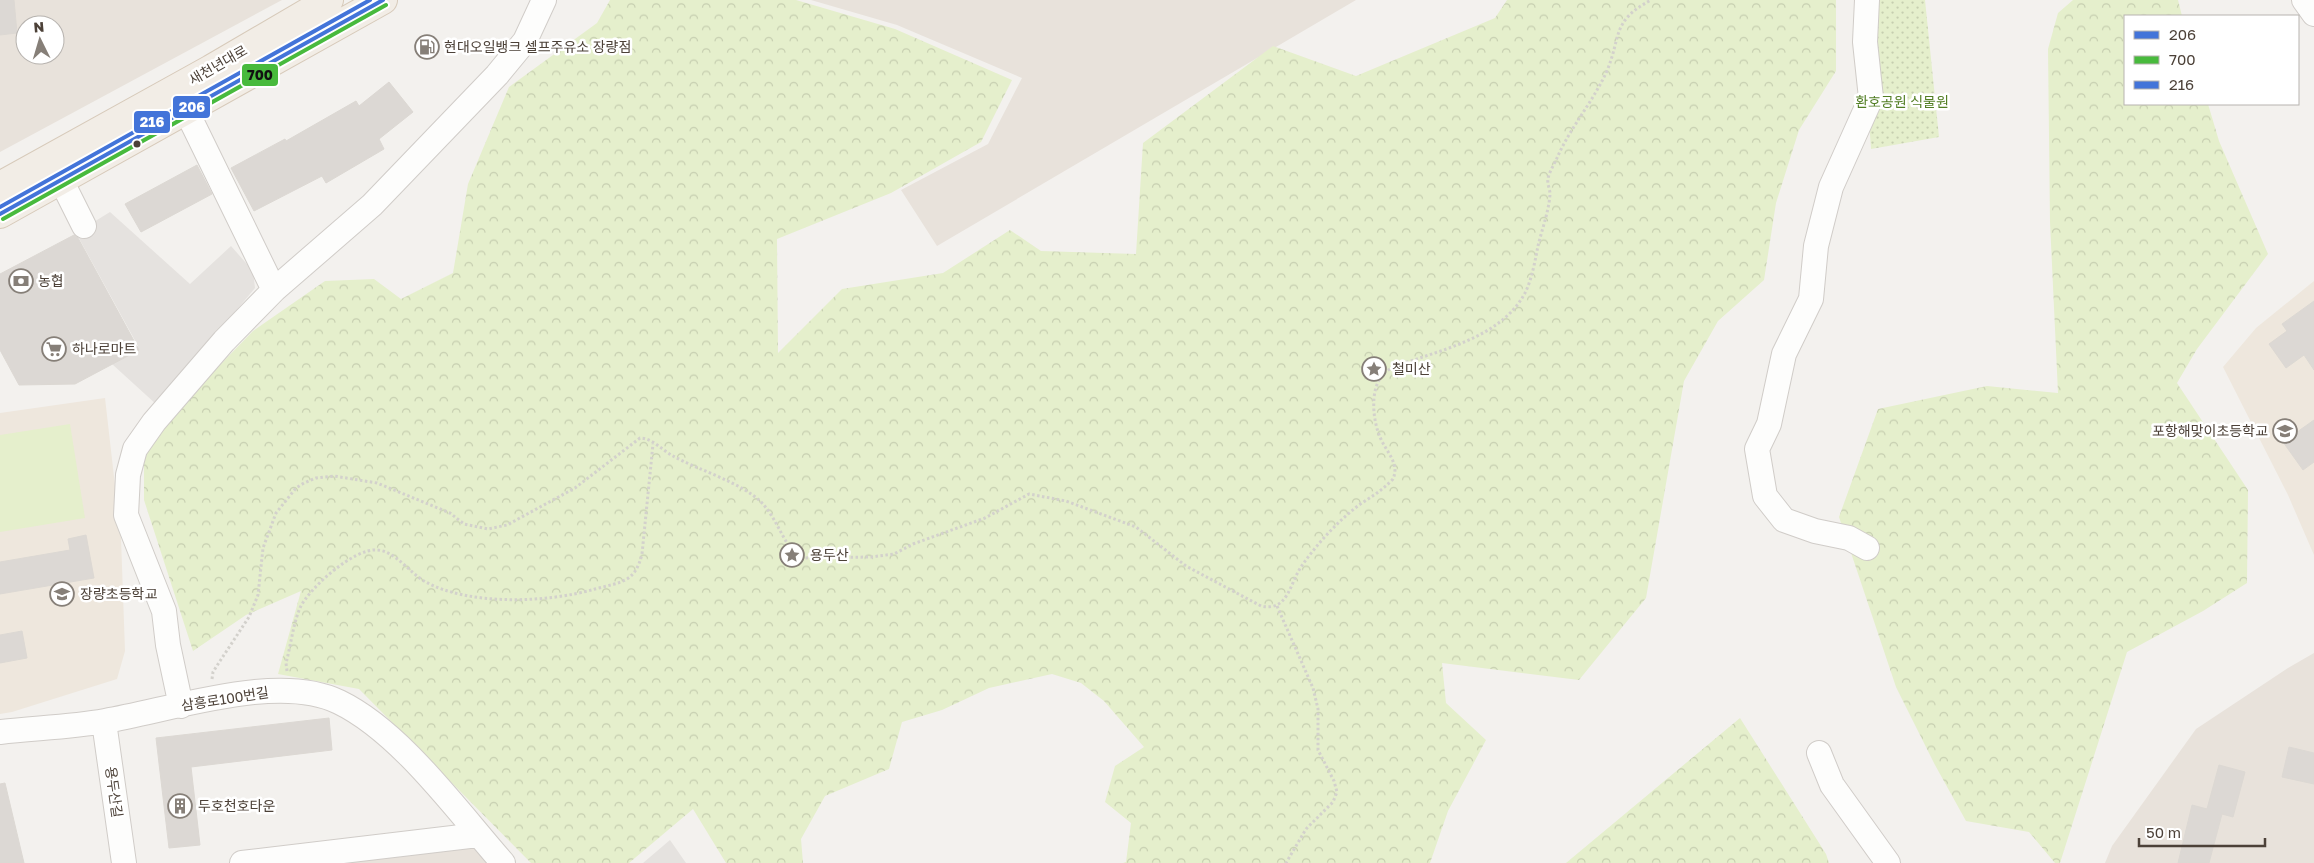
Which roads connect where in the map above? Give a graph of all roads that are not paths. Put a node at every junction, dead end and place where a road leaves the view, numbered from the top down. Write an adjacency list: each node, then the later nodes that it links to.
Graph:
1 (329, 0): 9 (main road, 새천년대로)
2 (383, 0): 7 (main road, 새천년대로)
3 (544, 0): 12 (street)
4 (1867, 0): 13 (street)
5 (2304, 0): 6 (street)
6 (2314, 14)
7 (186, 110): 8 (main road, 새천년대로); 12 (street)
8 (61, 180): 10 (main road, 새천년대로); 11 (street)
9 (0, 186)
10 (0, 214)
11 (84, 226)
12 (274, 290): 14 (street)
13 (1867, 548)
14 (181, 706): 15 (street, 삼흥로100번길); 18 (street, 삼흥로100번길)
15 (104, 722): 16 (street, 삼흥로100번길); 19 (street, 용두산길)
16 (0, 732)
17 (1819, 753): 22 (street)
18 (478, 835): 20 (street); 21 (street, 삼흥로100번길)
19 (124, 863)
20 (242, 863)
21 (503, 863)
22 (1888, 863)

